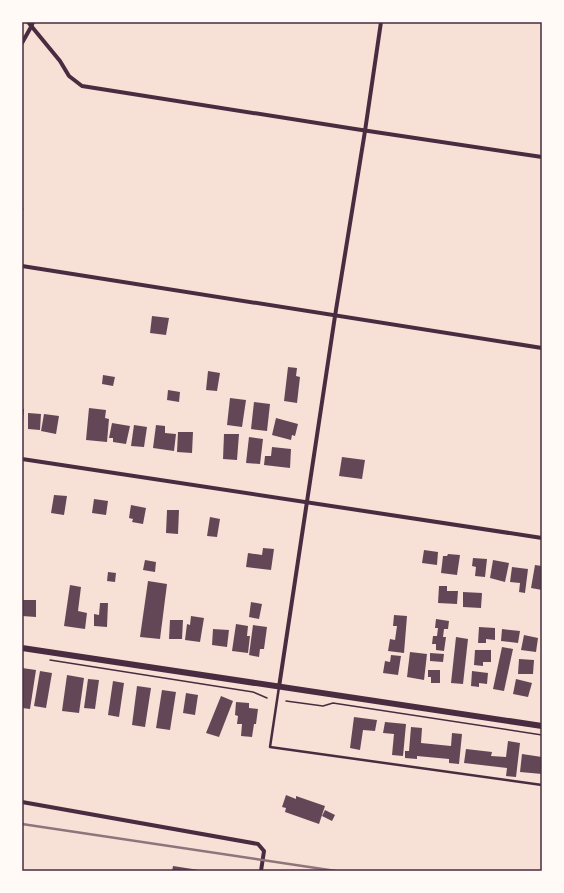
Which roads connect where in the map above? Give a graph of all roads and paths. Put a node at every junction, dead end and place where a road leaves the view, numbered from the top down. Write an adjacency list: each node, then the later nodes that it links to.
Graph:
1 (28, 22): 4 (street)
2 (33, 22): 4 (street)
3 (381, 22): 6 (street)
4 (31, 27): 5 (street); 6 (street)
5 (22, 43)
6 (365, 131): 7 (street); 9 (street)
7 (542, 158)
8 (22, 266): 9 (street)
9 (335, 316): 10 (street); 12 (street)
10 (542, 348)
11 (22, 459): 12 (street)
12 (307, 502): 13 (street); 16 (street)
13 (542, 538)
14 (22, 648): 16 (street)
15 (45, 660): 17 (path)
16 (279, 687): 19 (street); 21 (lane)
17 (267, 698)
18 (286, 701): 20 (path)
19 (542, 726)
20 (542, 735)
21 (542, 785)
22 (22, 802): 23 (street)
23 (261, 871)

